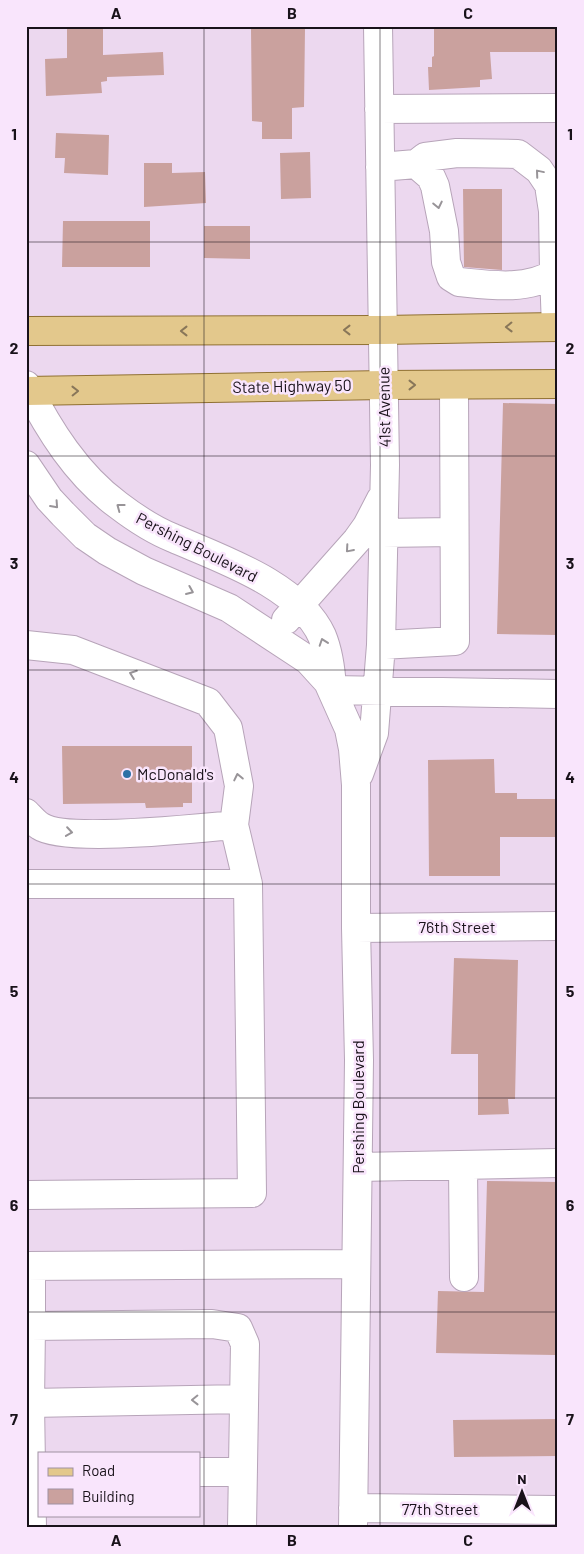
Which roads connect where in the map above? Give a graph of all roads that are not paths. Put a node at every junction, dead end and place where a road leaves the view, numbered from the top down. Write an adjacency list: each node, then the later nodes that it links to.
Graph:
1 (378, 26): 3 (street, 41st Avenue)
2 (558, 108): 3 (street)
3 (379, 109): 5 (street, 41st Avenue)
4 (416, 164): 5 (street); 6 (street, one-way to 6); 6 (street, one-way to 4)
5 (380, 167): 8 (street, 41st Avenue)
6 (554, 273): 7 (street)
7 (557, 326): 8 (main road, one-way to 8)
8 (383, 330): 9 (main road, one-way to 9); 11 (street, 41st Avenue)
9 (26, 331)
10 (558, 384): 12 (main road, State Highway 50)
11 (384, 385): 12 (main road, State Highway 50, one-way to 12); 13 (main road, State Highway 50, one-way to 11); 15 (street, 41st Avenue)
12 (454, 385): 16 (street)
13 (27, 389): 18 (street, Pershing Boulevard, one-way to 13)
14 (26, 465): 19 (street, Pershing Boulevard, one-way to 19)
15 (384, 493): 17 (street, 41st Avenue); 18 (street, one-way to 18)
16 (453, 532): 17 (street); 21 (street)
17 (382, 533): 21 (street, 41st Avenue)
18 (298, 605): 19 (street); 22 (street, Pershing Boulevard, one-way to 18)
19 (273, 636): 22 (street, Pershing Boulevard)
20 (26, 645): 27 (street, one-way to 20)
21 (381, 645): 23 (street, 41st Avenue)
22 (332, 690): 23 (street); 25 (street, Pershing Boulevard)
23 (378, 692): 24 (street); 25 (street, 41st Avenue)
24 (558, 694)
25 (356, 785): 31 (street, Pershing Boulevard)
26 (26, 813): 27 (street, one-way to 27)
27 (234, 825): 29 (street)
28 (26, 884): 29 (street)
29 (248, 884): 35 (street)
30 (558, 926): 31 (street, 76th Street)
31 (356, 928): 34 (street, Pershing Boulevard)
32 (558, 1163): 33 (street)
33 (463, 1165): 34 (street); 38 (street)
34 (358, 1167): 36 (street, Pershing Boulevard)
35 (26, 1195)
36 (356, 1264): 37 (street); 46 (street, Pershing Boulevard)
37 (29, 1266): 39 (street)
38 (464, 1277)
39 (31, 1326): 40 (street); 41 (street)
40 (244, 1399): 41 (street, one-way to 41); 43 (street)
41 (28, 1403): 44 (street)
42 (200, 1472): 43 (street)
43 (243, 1472): 48 (street)
44 (35, 1473): 47 (street)
45 (558, 1510): 46 (street, 77th Street)
46 (353, 1518)
47 (32, 1528)
48 (242, 1528)

